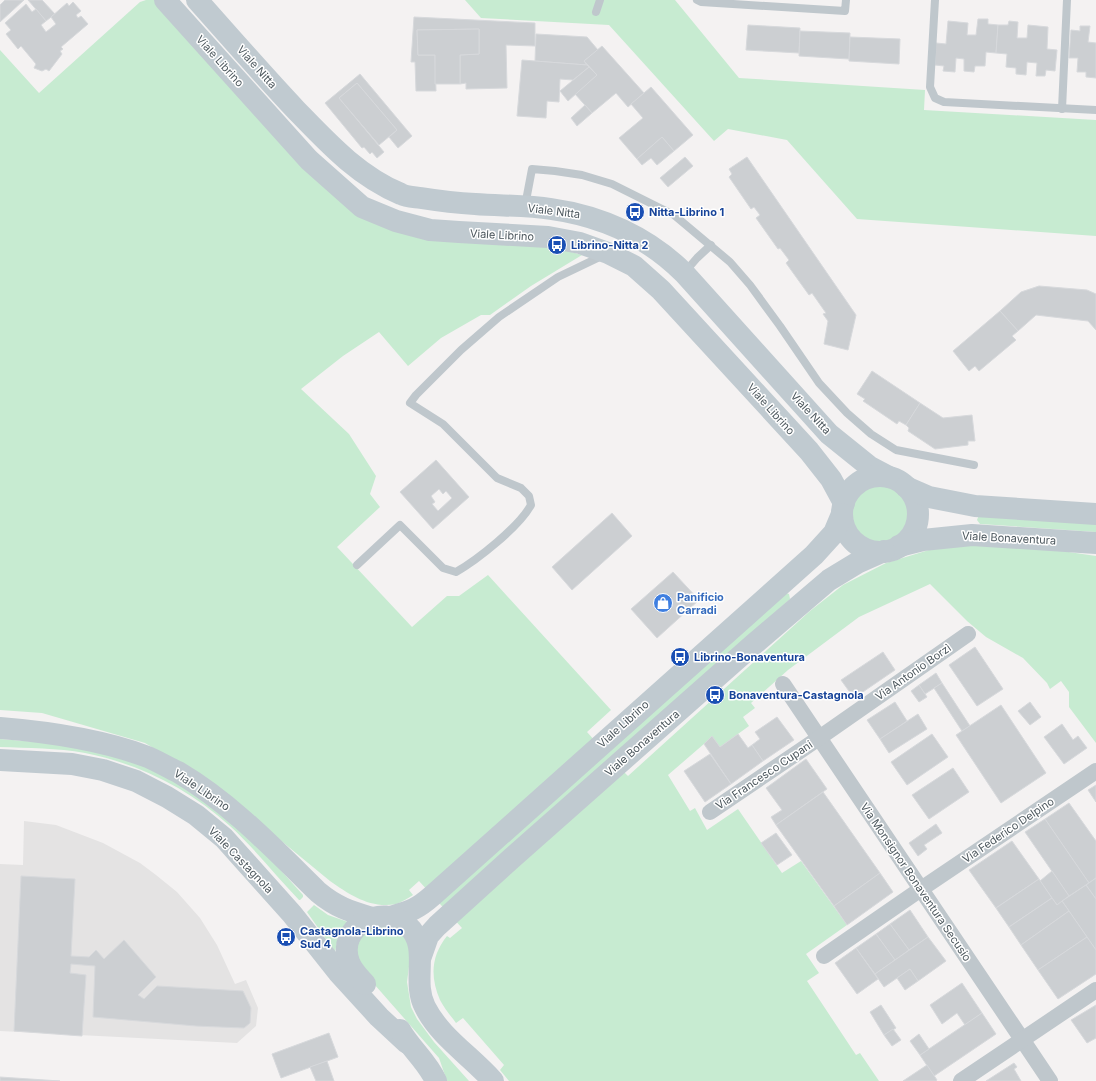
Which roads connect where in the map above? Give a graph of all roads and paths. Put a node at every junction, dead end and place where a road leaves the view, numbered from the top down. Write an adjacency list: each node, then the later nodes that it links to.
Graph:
1 (165, 0): 14 (main road, Viale Librino)
2 (600, 0): 9 (lane)
3 (697, 0): 7 (lane)
4 (846, 0): 7 (lane)
5 (935, 0): 10 (lane)
6 (1067, 0): 10 (lane)
7 (727, 2)
8 (204, 4): 12 (main road, Viale Nitta)
9 (596, 12)
10 (1062, 108): 11 (lane)
11 (1096, 110)
12 (525, 207): 13 (lane); 15 (main road, Viale Nitta)
13 (711, 245): 15 (lane); 16 (lane)
14 (608, 253): 18 (main road, Viale Librino); 22 (lane)
15 (684, 273): 17 (main road, Viale Nitta)
16 (974, 465)
17 (897, 482): 18 (main road); 19 (main road, Viale Nitta); 21 (main road)
18 (843, 508): 21 (main road); 31 (main road, Viale Librino)
19 (1096, 514)
20 (1096, 542): 21 (main road, Viale Bonaventura)
21 (892, 549): 32 (main road, Viale Bonaventura)
22 (357, 565)
23 (968, 634): 26 (street, Via Antonio Borzì)
24 (782, 684): 26 (street, Via Monsignor Bonaventura Secusio)
25 (0, 728): 31 (main road, Viale Librino)
26 (819, 738): 29 (street, Via Francesco Cupani); 30 (street, Via Monsignor Bonaventura Secusio)
27 (0, 760): 37 (main road, Viale Castagnola)
28 (1096, 771): 30 (street, Via Federico Delpino)
29 (710, 812)
30 (920, 889): 33 (street, Via Federico Delpino); 36 (street, Via Monsignor Bonaventura Secusio)
31 (381, 917): 32 (main road); 37 (main road)
32 (421, 956): 35 (main road)
33 (824, 956)
34 (1096, 990): 36 (street)
35 (446, 1036): 39 (main road); 40 (main road)
36 (1022, 1040): 41 (street); 42 (street, Via Monsignor Bonaventura Secusio)
37 (407, 1043): 38 (main road)
38 (436, 1081)
39 (475, 1081)
40 (493, 1081)
41 (961, 1081)
42 (1050, 1081)

